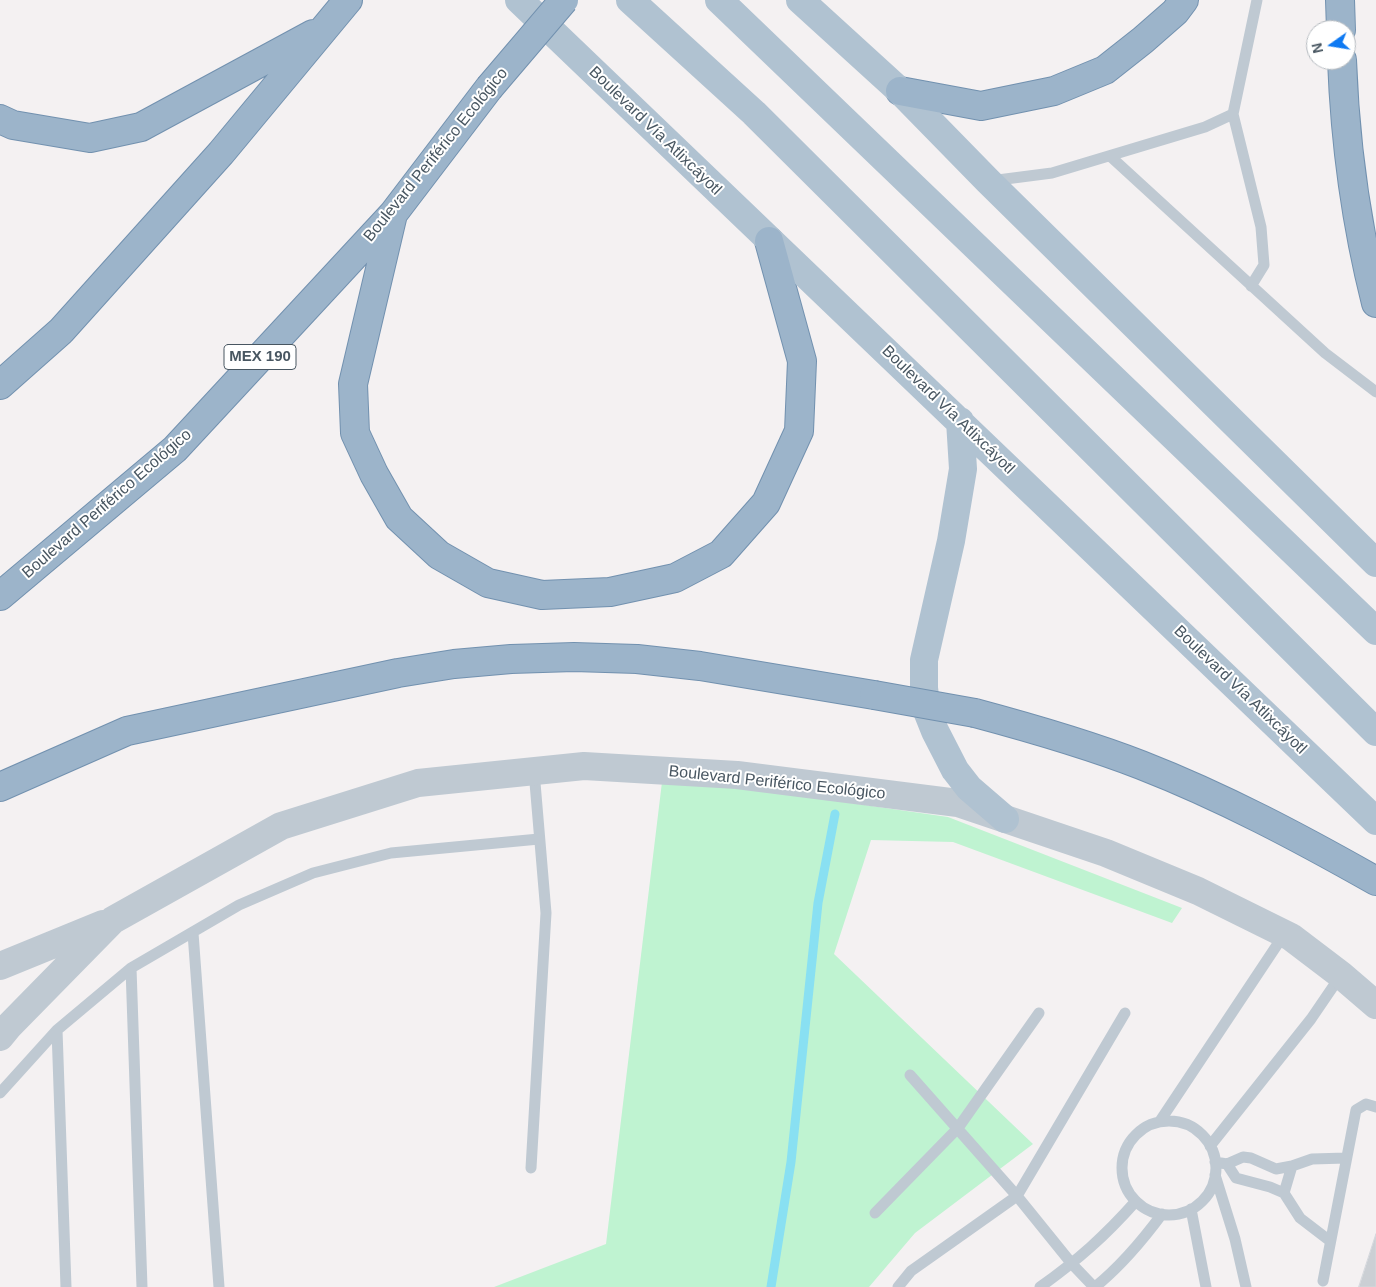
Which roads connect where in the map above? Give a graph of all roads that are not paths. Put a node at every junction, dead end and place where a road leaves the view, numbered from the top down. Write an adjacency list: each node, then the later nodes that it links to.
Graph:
1 (348, 0): 11 (highway)
2 (519, 0): 19 (main road, Boulevard Vía Atlixcáyotl)
3 (564, 0): 18 (highway, Boulevard Periférico Ecológico / MEX 190, bridge)
4 (630, 0): 28 (main road)
5 (719, 0): 27 (main road)
6 (800, 0): 13 (main road)
7 (1184, 0): 13 (highway)
8 (1257, 0): 14 (lane)
9 (1340, 0): 10 (highway)
10 (1341, 20)
11 (326, 27): 15 (highway); 22 (highway)
12 (1343, 70): 21 (highway)
13 (900, 91): 17 (main road)
14 (1233, 114): 16 (lane); 20 (lane)
15 (0, 119)
16 (1110, 156): 17 (lane); 20 (lane)
17 (988, 181): 25 (main road)
18 (393, 214): 19 (highway); 26 (highway, Boulevard Periférico Ecológico / MEX 190)
19 (769, 241): 24 (main road, Boulevard Vía Atlixcáyotl)
20 (1251, 286): 23 (lane)
21 (1376, 303)
22 (0, 385)
23 (1376, 392)
24 (960, 420): 31 (main road); 32 (main road, Boulevard Vía Atlixcáyotl)
25 (1376, 563)
26 (0, 596)
27 (1376, 631)
28 (1376, 732)
29 (534, 771): 31 (street, Boulevard Periférico Ecológico); 33 (lane); 35 (street, Boulevard Periférico Ecológico)
30 (0, 787): 34 (highway, bridge)
31 (1005, 819): 37 (street, Boulevard Periférico Ecológico)
32 (1376, 821)
33 (540, 839): 36 (lane); 55 (lane)
34 (1376, 882)
35 (113, 920): 38 (street); 45 (street, Boulevard Periférico Ecológico)
36 (193, 933): 39 (lane); 68 (lane)
37 (1285, 933): 40 (street, Boulevard Periférico Ecológico); 49 (lane)
38 (0, 966)
39 (131, 968): 44 (lane); 67 (lane)
40 (1341, 974): 41 (street, Boulevard Periférico Ecológico); 51 (lane)
41 (1376, 1005)
42 (1039, 1013): 50 (lane)
43 (1125, 1013): 58 (lane)
44 (57, 1030): 47 (lane); 66 (lane)
45 (0, 1038)
46 (910, 1075): 50 (lane)
47 (0, 1093)
48 (1376, 1107): 52 (lane)
49 (1160, 1121): 51 (lane); 59 (lane)
50 (958, 1128): 58 (lane); 61 (lane)
51 (1210, 1146): 53 (lane)
52 (1346, 1158): 54 (lane); 63 (lane)
53 (1221, 1163): 54 (lane); 56 (lane); 57 (lane)
54 (1292, 1166): 57 (lane)
55 (531, 1168)
56 (1215, 1174): 60 (lane); 73 (lane)
57 (1284, 1193): 63 (lane)
58 (1017, 1196): 64 (lane); 69 (lane)
59 (1136, 1201): 62 (lane); 64 (lane)
60 (1191, 1210): 62 (lane); 72 (lane)
61 (875, 1214)
62 (1162, 1214): 71 (lane)
63 (1330, 1242): 65 (lane)
64 (1072, 1264): 70 (lane); 71 (lane)
65 (1323, 1281)
66 (66, 1287)
67 (142, 1287)
68 (219, 1287)
69 (898, 1287)
70 (1040, 1287)
71 (1094, 1287)
72 (1206, 1287)
73 (1246, 1287)

